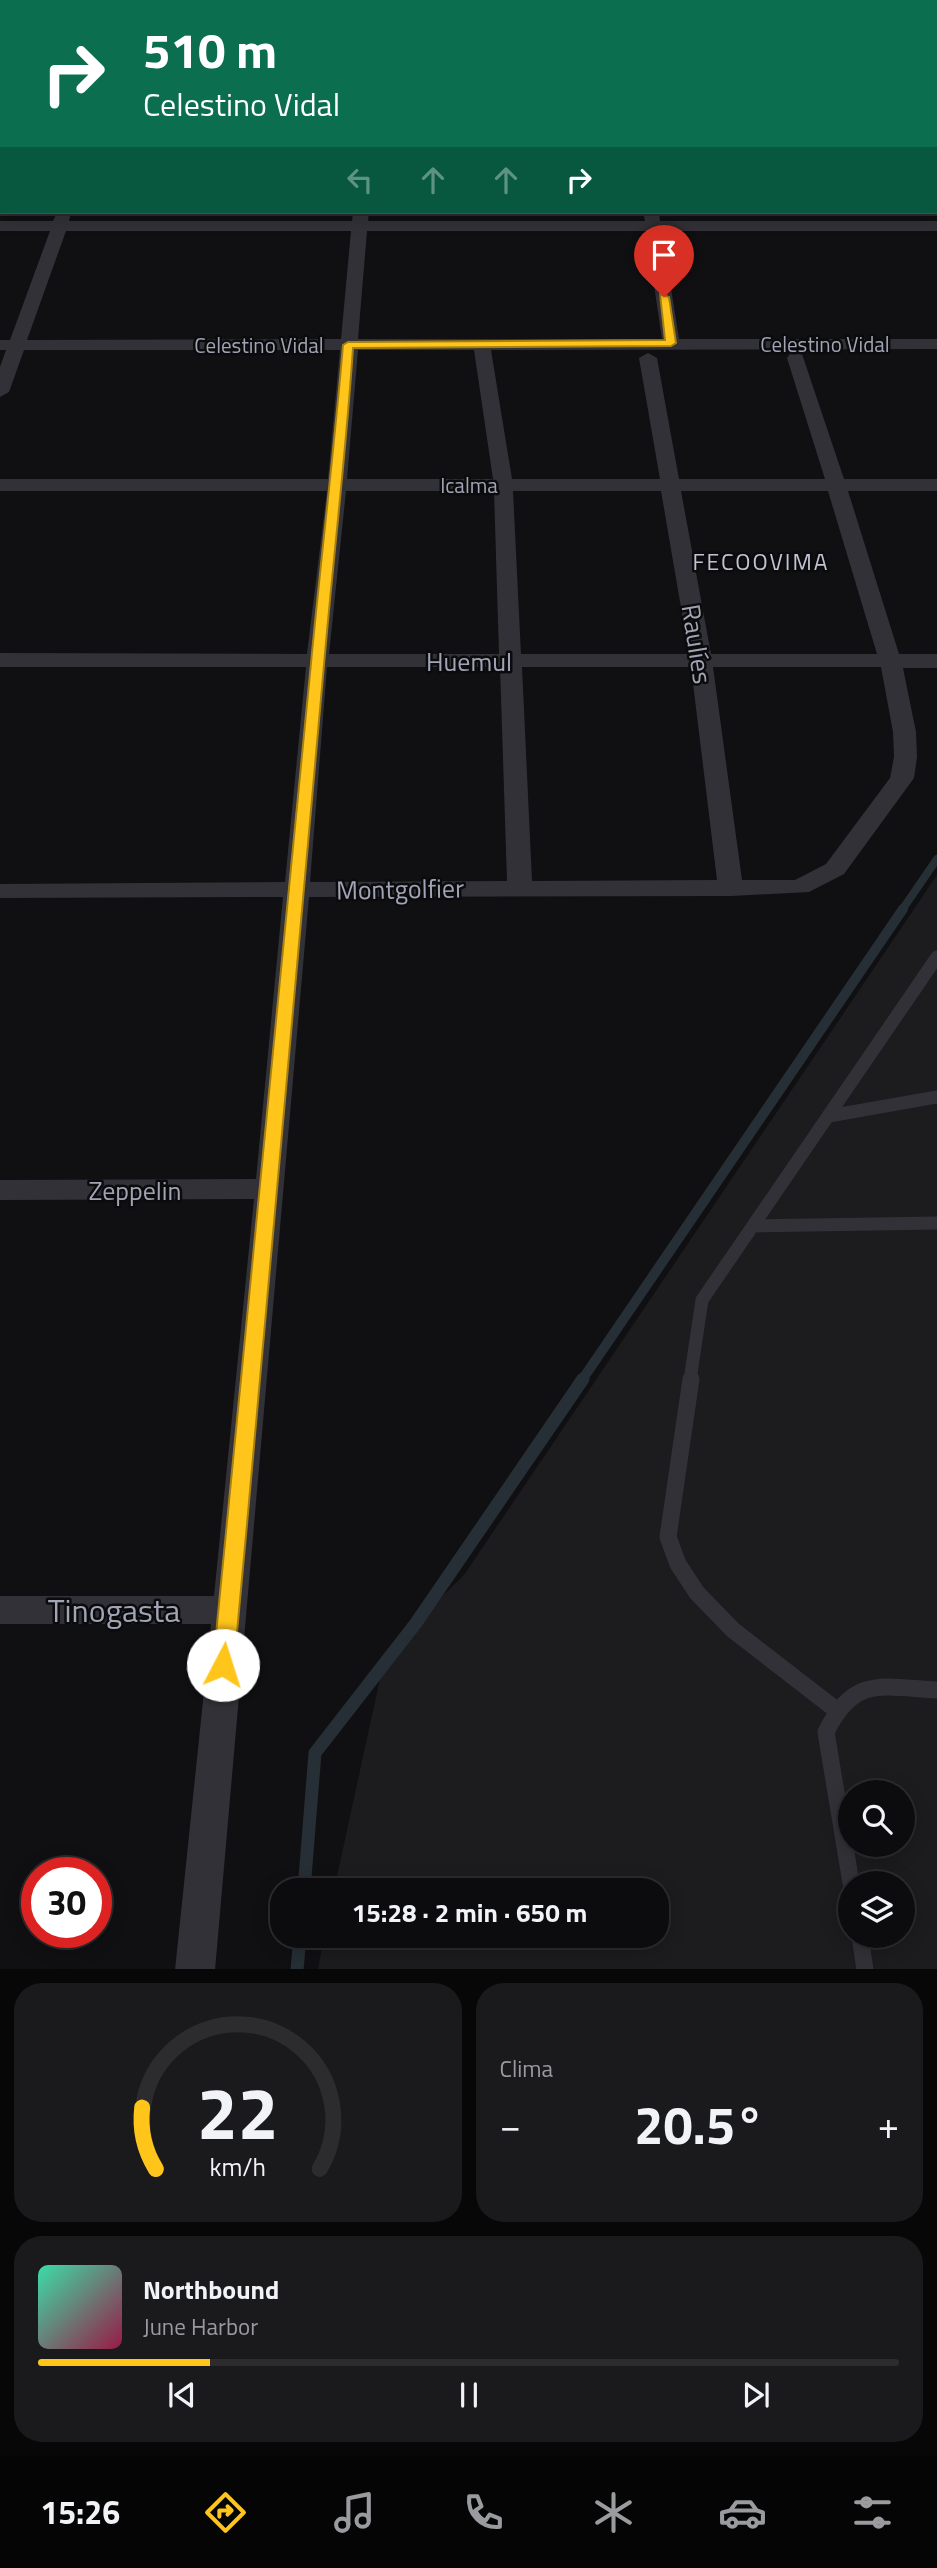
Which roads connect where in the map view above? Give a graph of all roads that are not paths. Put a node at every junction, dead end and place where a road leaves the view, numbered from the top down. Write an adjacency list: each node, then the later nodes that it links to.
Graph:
1 (62, 219): 2 (street); 4 (street); 8 (street)
2 (360, 219): 3 (street); 9 (street)
3 (652, 219): 5 (street); 6 (street)
4 (0, 226)
5 (937, 226)
6 (671, 343): 7 (street, Celestino Vidal); 10 (street, Celestino Vidal)
7 (937, 344)
8 (8, 345): 9 (street, Celestino Vidal); 13 (street)
9 (348, 345): 10 (street, Celestino Vidal); 16 (street)
10 (482, 345): 14 (street)
11 (648, 358): 17 (street, Raulíes)
12 (796, 358): 18 (street)
13 (0, 392)
14 (503, 484): 16 (street, Icalma); 17 (street, Icalma); 22 (street)
15 (0, 485): 16 (street, Icalma)
16 (337, 485): 21 (street)
17 (671, 485): 18 (street, Icalma); 25 (street, Raulíes)
18 (836, 485): 19 (street, Icalma); 23 (street)
19 (937, 485)
20 (0, 660): 21 (street, Huemul)
21 (317, 661): 22 (street, Huemul); 29 (street)
22 (512, 661): 25 (street, Huemul); 26 (street)
23 (890, 661): 24 (street, Huemul); 25 (street, Huemul); 27 (street, Montgolfier)
24 (937, 661)
25 (701, 662): 27 (street, Raulíes)
26 (520, 887): 27 (street, Montgolfier); 29 (street, Montgolfier)
27 (731, 889)
28 (0, 891): 29 (street, Montgolfier)
29 (298, 891): 33 (street)
30 (934, 965): 32 (lane)
31 (937, 1097): 32 (lane)
32 (829, 1116): 36 (lane)
33 (270, 1189): 34 (street, Zeppelin); 38 (street)
34 (0, 1190)
35 (937, 1223): 36 (lane)
36 (753, 1226): 40 (lane)
37 (0, 1610): 38 (street, Tinogasta)
38 (229, 1610): 43 (street)
39 (937, 1690): 40 (lane)
40 (835, 1709): 41 (lane)
41 (849, 1871)
42 (862, 1948): 44 (lane)
43 (195, 1969)
44 (865, 1969)

